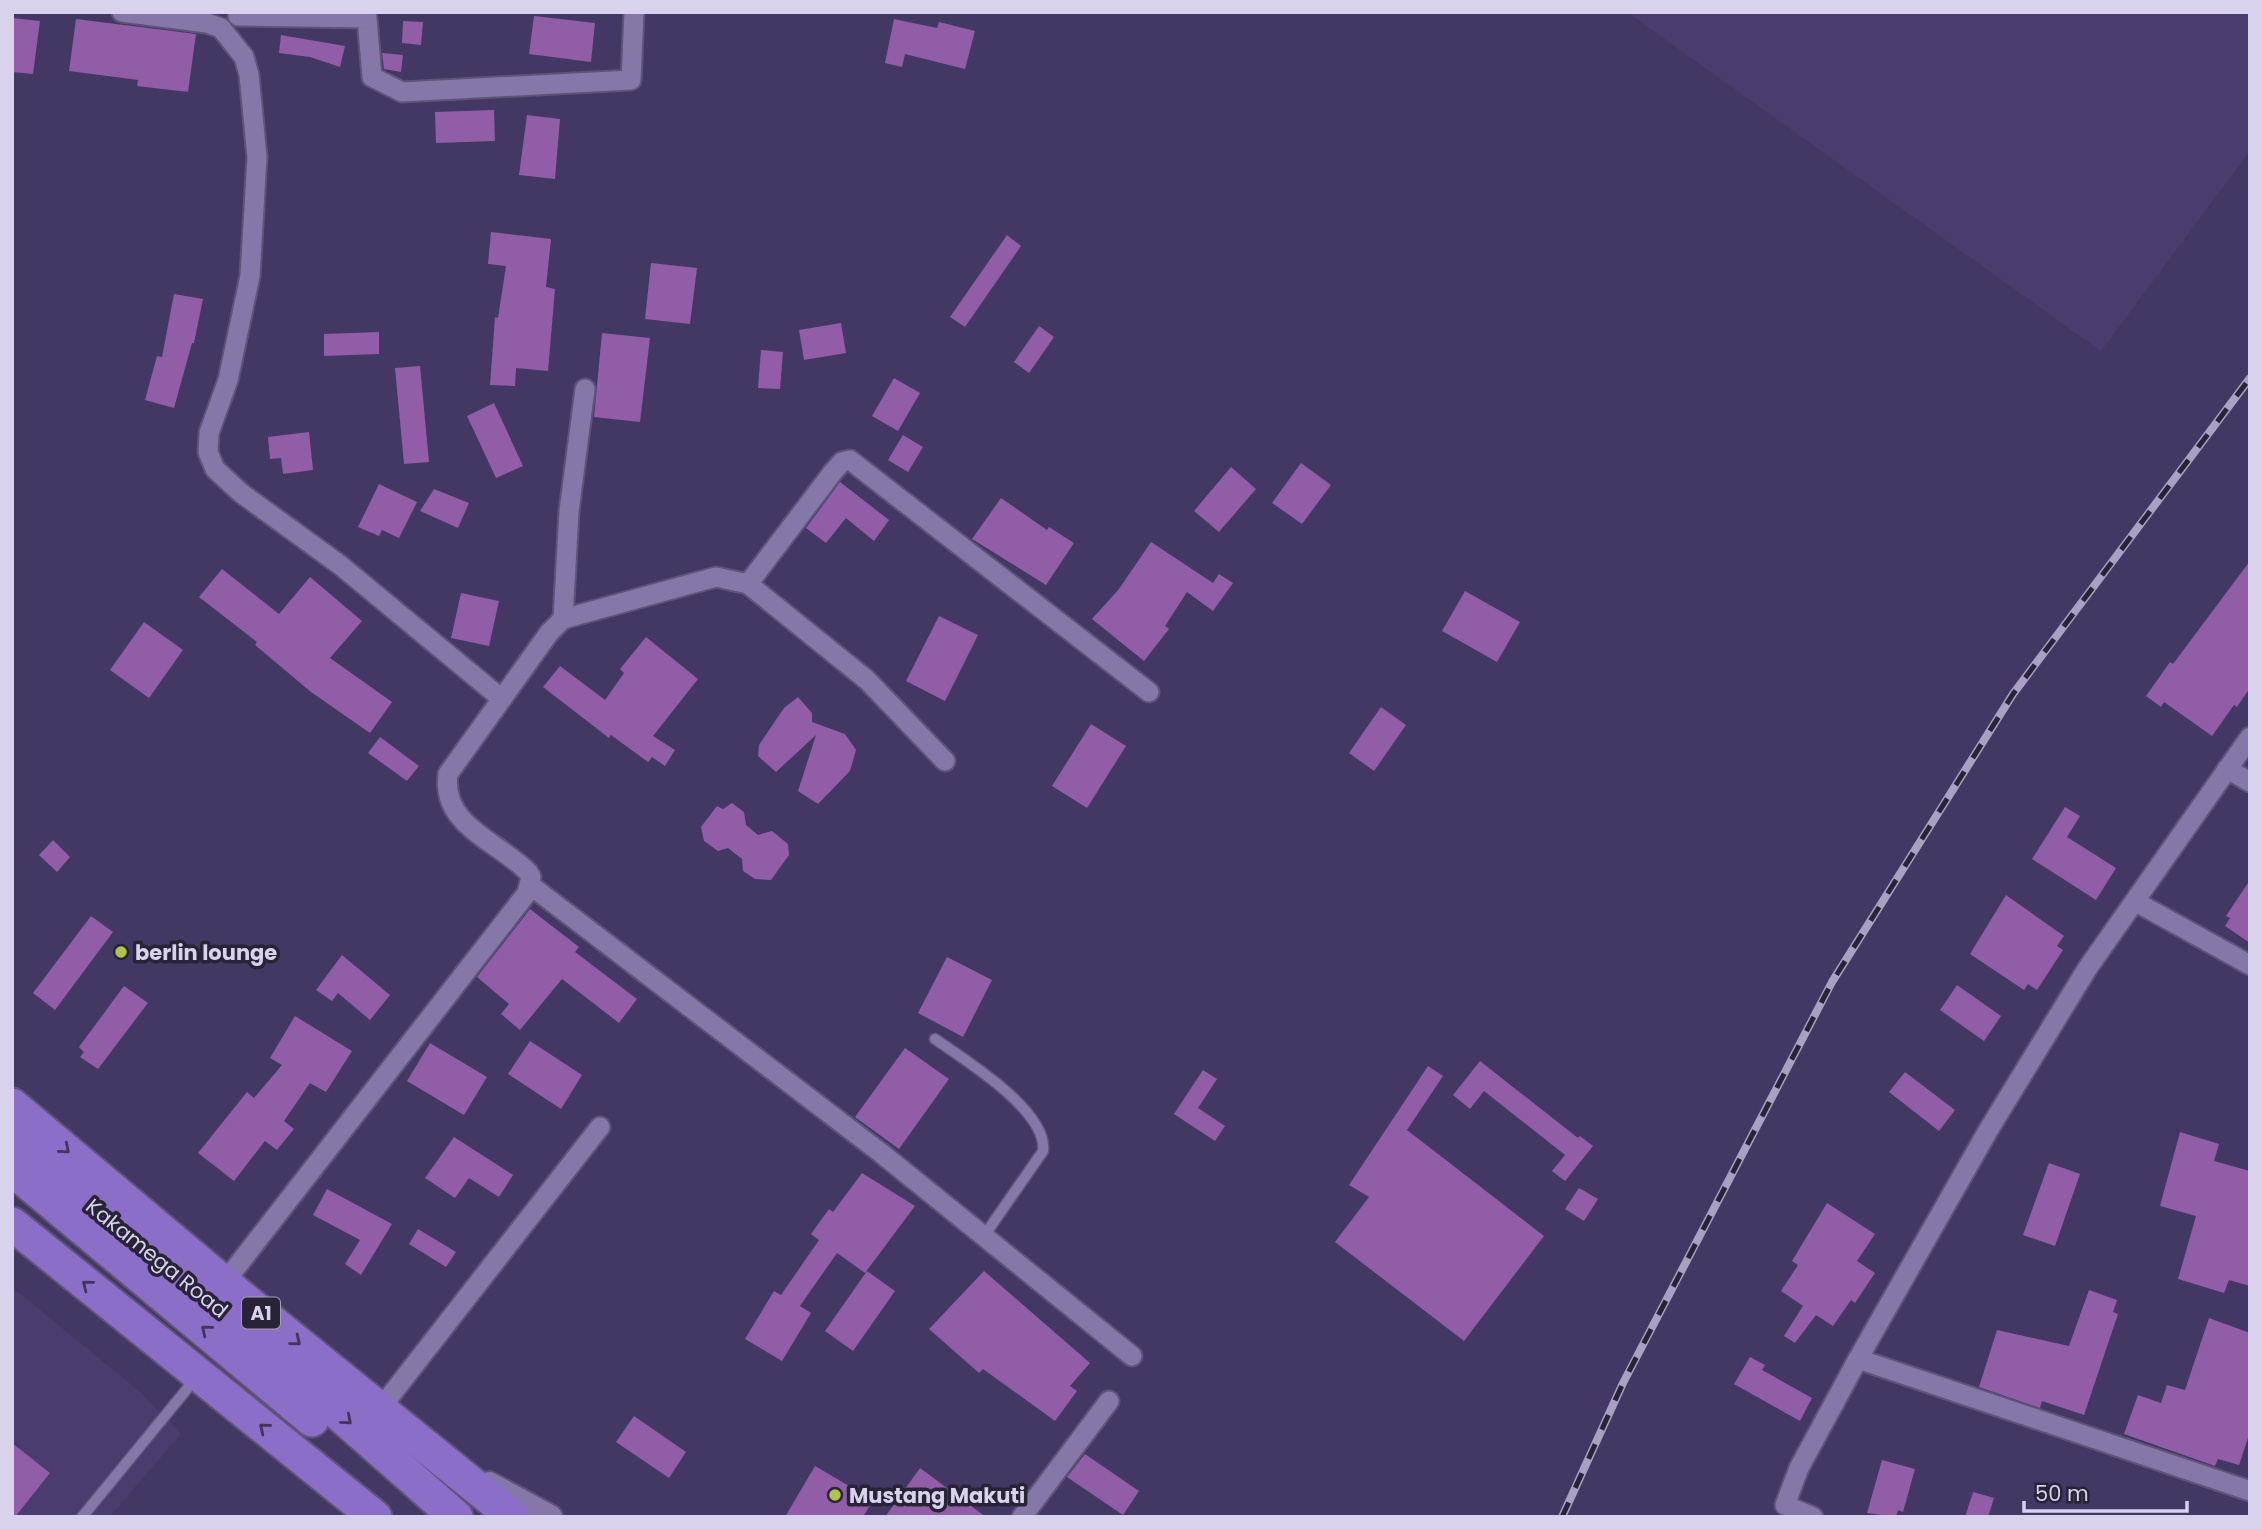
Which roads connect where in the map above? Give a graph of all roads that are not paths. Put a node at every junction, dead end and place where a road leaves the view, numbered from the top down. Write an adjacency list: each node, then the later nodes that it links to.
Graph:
1 (122, 12): 4 (street)
2 (634, 12): 3 (street)
3 (238, 14): 4 (street)
4 (233, 39): 9 (street)
5 (585, 389): 7 (street)
6 (748, 584): 7 (street); 8 (street); 11 (street)
7 (563, 619): 9 (street)
8 (1149, 692)
9 (502, 699): 14 (street)
10 (2250, 737): 12 (street)
11 (945, 761)
12 (2227, 769): 13 (street); 15 (street)
13 (2250, 782)
14 (530, 885): 23 (street); 24 (street)
15 (2136, 902): 16 (street); 26 (street)
16 (2250, 965)
17 (935, 1039): 23 (lane)
18 (12, 1105): 24 (highway, A1, one-way to 24)
19 (600, 1127): 29 (street)
20 (12, 1141): 36 (highway, Kakamega Road / A1, one-way to 36)
21 (12, 1170): 35 (highway, Kakamega Road / A1, one-way to 21)
22 (12, 1224): 27 (highway, one-way to 22)
23 (984, 1236): 25 (street)
24 (224, 1283): 29 (highway, A1, one-way to 29)
25 (1132, 1356)
26 (1858, 1359): 31 (street); 32 (street)
27 (199, 1375): 33 (lane); 34 (highway, one-way to 27)
28 (1109, 1401): 39 (street)
29 (380, 1409): 30 (highway, A1)
30 (436, 1455): 37 (highway, A1); 38 (street)
31 (2250, 1491)
32 (1783, 1511): 40 (street)
33 (82, 1517)
34 (374, 1517)
35 (425, 1517)
36 (456, 1517)
37 (513, 1517)
38 (550, 1517)
39 (1022, 1517)
40 (1813, 1517)

